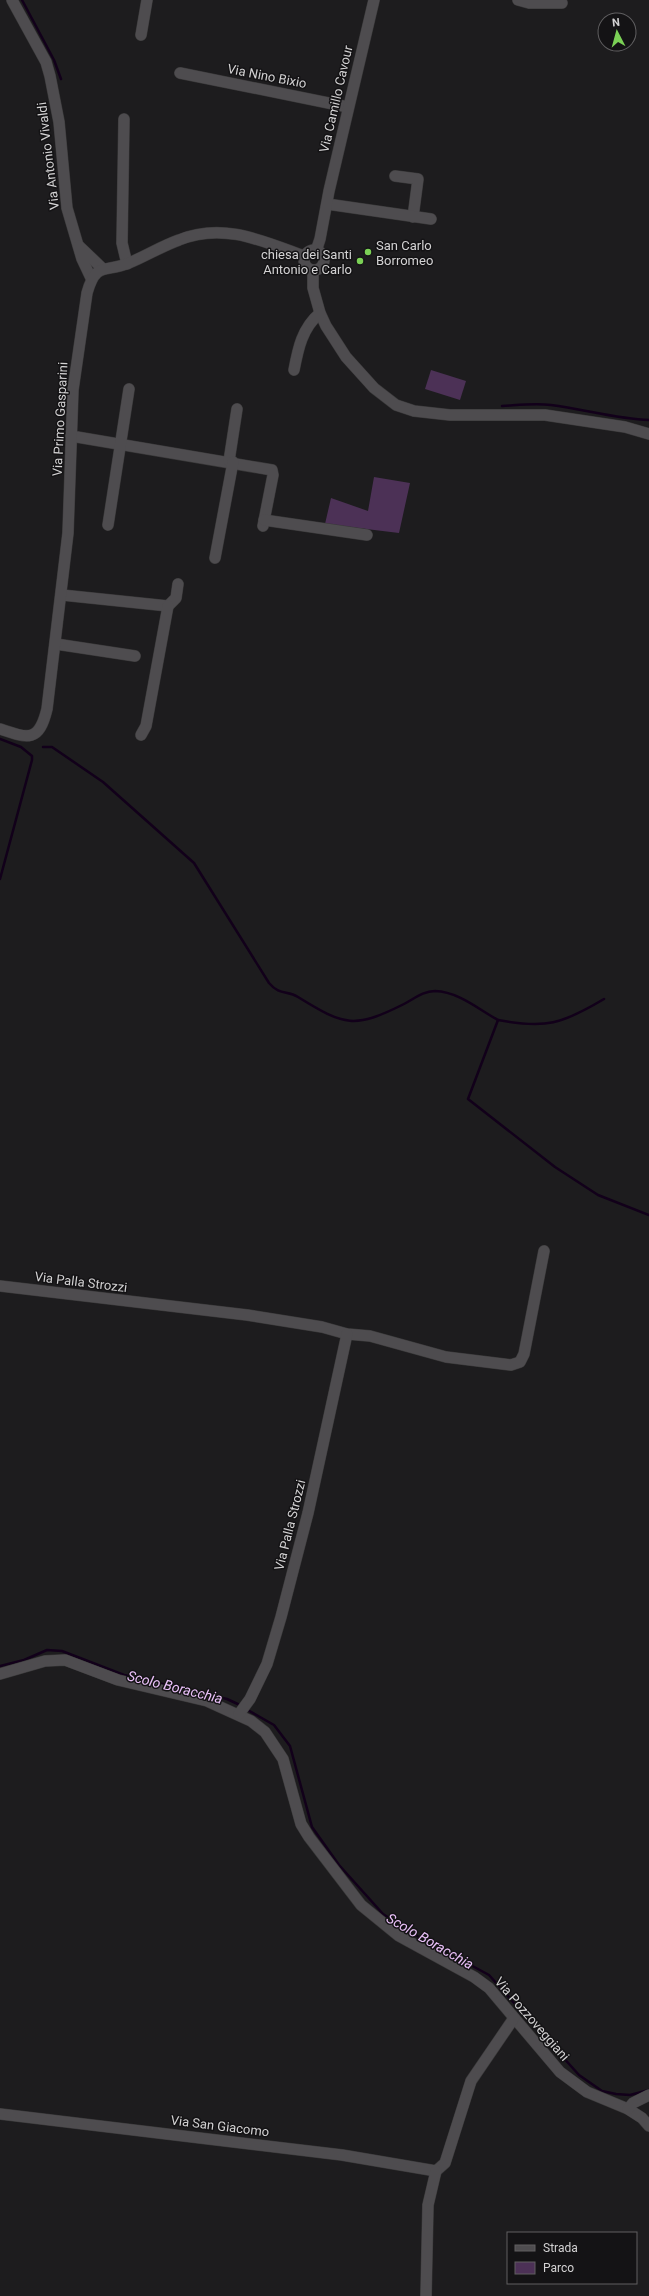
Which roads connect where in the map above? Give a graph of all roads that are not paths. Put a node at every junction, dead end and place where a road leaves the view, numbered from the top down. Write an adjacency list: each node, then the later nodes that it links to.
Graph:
1 (12, 0): 14 (street, Via Antonio Vivaldi)
2 (147, 0): 6 (street)
3 (374, 0): 8 (street, Via Camillo Cavour)
4 (518, 0): 5 (street)
5 (562, 3)
6 (141, 34)
7 (180, 74): 8 (street, Via Nino Bixio)
8 (348, 106): 11 (street, Via Camillo Cavour)
9 (124, 120): 17 (street)
10 (395, 176): 12 (street)
11 (327, 204): 12 (street); 15 (street, Via Camillo Cavour)
12 (413, 217): 13 (street)
13 (431, 219)
14 (79, 245): 18 (street, Via Antonio Vivaldi); 20 (street, Via Antonio Vivaldi)
15 (316, 251): 16 (street); 19 (street)
16 (304, 256): 17 (street); 19 (street)
17 (128, 264): 18 (street)
18 (103, 269): 20 (street)
19 (313, 270): 21 (street)
20 (91, 278): 26 (street, Via Primo Gasparini)
21 (320, 314): 22 (street); 25 (street)
22 (294, 370)
23 (129, 389): 27 (street)
24 (237, 409): 28 (street)
25 (649, 434)
26 (72, 436): 27 (street); 33 (street, Via Primo Gasparini)
27 (121, 443): 28 (street); 29 (street)
28 (231, 461): 30 (street); 31 (street)
29 (108, 525)
30 (367, 535)
31 (215, 558)
32 (178, 584): 34 (street)
33 (62, 595): 34 (street); 35 (street, Via Primo Gasparini)
34 (168, 606): 38 (street)
35 (56, 644): 36 (street); 37 (street, Via Primo Gasparini)
36 (135, 656)
37 (0, 728)
38 (141, 735)
39 (544, 1251): 41 (street, Via Palla Strozzi)
40 (0, 1286): 41 (street, Via Palla Strozzi)
41 (347, 1334): 43 (street, Via Palla Strozzi)
42 (0, 1674): 43 (street, Via Pozzoveggiani)
43 (243, 1708): 44 (street, Via Pozzoveggiani)
44 (514, 2018): 46 (street, Via Pozzoveggiani); 49 (street)
45 (649, 2095): 46 (street)
46 (628, 2109): 48 (street, Via Pozzoveggiani)
47 (0, 2114): 49 (street, Via San Giacomo)
48 (649, 2126)
49 (436, 2171): 50 (street)
50 (426, 2296)

